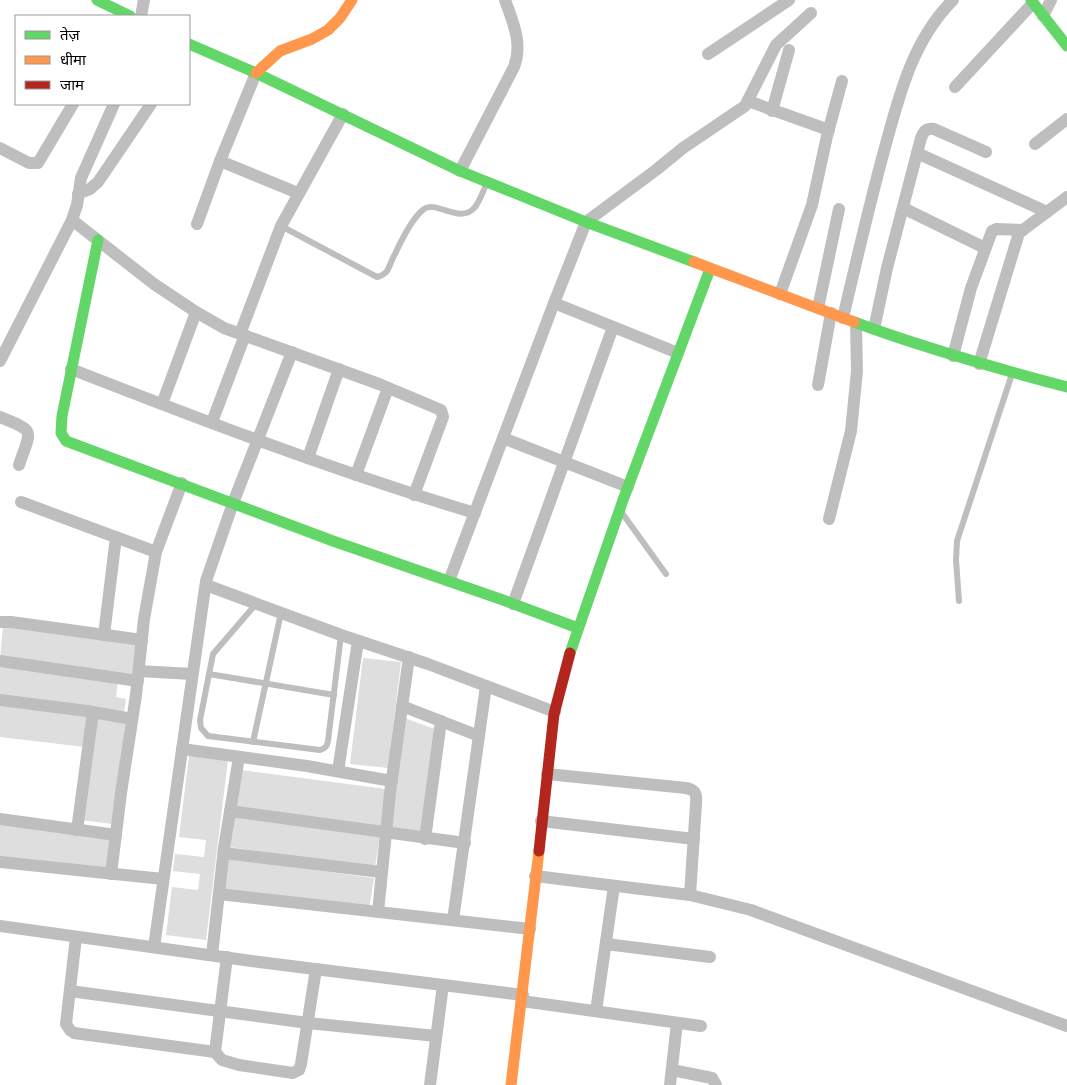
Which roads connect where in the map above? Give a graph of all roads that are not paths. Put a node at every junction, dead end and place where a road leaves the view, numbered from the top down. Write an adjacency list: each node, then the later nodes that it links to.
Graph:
1 (97, 0): 10 (street)
2 (144, 0): 11 (street)
3 (352, 0): 17 (street)
4 (505, 0): 33 (street)
5 (789, 0): 16 (street)
6 (953, 0): 53 (street)
7 (1051, 0): 12 (street)
8 (1032, 1): 12 (street); 19 (street)
9 (811, 13): 20 (street)
10 (126, 15)
11 (141, 15)
12 (1044, 16): 14 (street)
13 (190, 45): 17 (street)
14 (1067, 46)
15 (789, 50): 24 (street)
16 (708, 54)
17 (256, 73): 25 (street); 32 (street)
18 (842, 81): 27 (street)
19 (955, 86)
20 (748, 101): 24 (street); 42 (street)
21 (72, 105): 29 (street)
22 (114, 105): 36 (street)
23 (150, 105): 36 (street)
24 (772, 111): 27 (street)
25 (343, 114): 33 (street); 35 (street)
26 (1067, 119): 28 (street)
27 (829, 130): 49 (street)
28 (1035, 144)
29 (0, 148)
30 (986, 152): 31 (street)
31 (917, 153): 38 (street); 40 (street)
32 (220, 161): 35 (street); 43 (street)
33 (460, 170): 34 (street)
34 (488, 182): 42 (street); 44 (lane)
35 (298, 193): 44 (street)
36 (78, 194): 41 (street)
37 (1067, 196): 40 (street)
38 (903, 208): 47 (street); 56 (street)
39 (839, 209): 51 (street)
40 (1047, 212): 45 (street)
41 (72, 220): 46 (street); 61 (street)
42 (586, 222): 48 (street); 50 (street)
43 (197, 224)
44 (281, 226): 57 (street)
45 (1023, 230): 47 (street); 62 (street)
46 (98, 240): 52 (street); 63 (street)
47 (985, 248): 60 (street)
48 (710, 269): 49 (street); 59 (street)
49 (780, 294): 51 (street)
50 (554, 303): 55 (street); 72 (street)
51 (818, 308): 53 (street)
52 (196, 312): 57 (street); 69 (street)
53 (837, 316): 54 (street); 66 (street)
54 (856, 323): 56 (street); 85 (street)
55 (613, 327): 59 (street); 75 (street)
56 (874, 329): 60 (street)
57 (243, 334): 58 (street); 71 (street)
58 (292, 352): 64 (street); 73 (street)
59 (678, 353): 79 (street)
60 (953, 356): 62 (street)
61 (0, 361)
62 (979, 364): 65 (street)
63 (72, 369): 69 (street); 78 (street)
64 (339, 369): 67 (street); 74 (street)
65 (1012, 373): 68 (street); 91 (lane)
66 (818, 385)
67 (388, 388): 77 (street); 80 (street)
68 (1067, 388)
69 (162, 404): 71 (street)
70 (0, 417): 76 (street)
71 (212, 422): 73 (street)
72 (503, 438): 75 (street); 84 (street)
73 (258, 439): 74 (street); 82 (street)
74 (308, 458): 77 (street)
75 (564, 462): 79 (street); 93 (street)
76 (19, 465)
77 (356, 475): 80 (street)
78 (182, 484): 82 (street); 87 (street)
79 (628, 487): 83 (street)
80 (414, 495): 84 (street)
81 (21, 502): 86 (street)
82 (233, 503): 89 (street); 90 (street)
83 (620, 510): 88 (lane); 96 (street)
84 (475, 513): 89 (street)
85 (829, 519)
86 (116, 538): 87 (street); 97 (street)
87 (156, 552): 99 (street)
88 (666, 574)
89 (449, 582): 93 (street)
90 (206, 585): 92 (street); 103 (street)
91 (959, 601)
92 (256, 604): 94 (street); 104 (lane)
93 (513, 604): 96 (street)
94 (281, 613): 98 (street); 106 (lane)
95 (0, 622): 97 (street)
96 (578, 628): 112 (street)
97 (104, 635): 99 (street)
98 (341, 636): 100 (street); 108 (lane)
99 (142, 640): 105 (street)
100 (358, 641): 101 (street); 119 (street)
101 (409, 657): 107 (street); 110 (street)
102 (0, 661): 105 (street)
103 (192, 674): 105 (street); 117 (street)
104 (208, 674): 106 (lane); 116 (lane)
105 (138, 676): 113 (street)
106 (266, 683): 108 (lane); 116 (lane)
107 (486, 686): 112 (street); 115 (street)
108 (334, 695): 116 (lane)
109 (0, 700): 111 (street)
110 (402, 706): 114 (street); 121 (street)
111 (93, 712): 113 (street); 125 (street)
112 (555, 712): 120 (street)
113 (132, 719): 127 (street)
114 (442, 722): 115 (street); 128 (street)
115 (479, 736): 130 (street)
116 (253, 742)
117 (182, 749): 118 (street); 136 (street)
118 (239, 757): 119 (street); 122 (street)
119 (338, 772): 121 (street)
120 (547, 774): 124 (street); 129 (street)
121 (392, 781): 126 (street)
122 (230, 811): 126 (street); 131 (street)
123 (0, 820): 125 (street)
124 (542, 821): 129 (street); 135 (street)
125 (77, 830): 127 (street)
126 (386, 832): 128 (street); 133 (street)
127 (116, 835): 134 (street)
128 (425, 838): 130 (street)
129 (694, 839): 139 (street)
130 (465, 843): 141 (street)
131 (224, 853): 133 (street); 138 (street)
132 (0, 862): 134 (street)
133 (381, 872): 140 (street)
134 (111, 874): 136 (street)
135 (535, 876): 137 (street); 143 (street)
136 (163, 880): 146 (street)
137 (614, 886): 139 (street); 145 (street)
138 (219, 894): 140 (street); 147 (street)
139 (690, 895): 159 (street)
140 (378, 912): 141 (street)
141 (453, 920): 143 (street)
142 (0, 926): 144 (street)
143 (530, 929): 153 (street)
144 (76, 937): 146 (street); 152 (street)
145 (606, 944): 149 (street); 155 (street)
146 (154, 947): 147 (street)
147 (212, 955): 148 (street)
148 (227, 957): 150 (street); 154 (street)
149 (710, 957)
150 (316, 969): 151 (street); 156 (street)
151 (443, 985): 153 (street); 160 (street)
152 (70, 991): 154 (street); 161 (street)
153 (522, 998): 155 (street); 164 (street)
154 (221, 1011): 156 (street); 161 (street)
155 (596, 1011): 157 (street)
156 (308, 1023): 160 (street); 161 (street)
157 (677, 1023): 158 (street); 162 (street)
158 (701, 1026)
159 (1067, 1026)
160 (436, 1036): 163 (street)
161 (215, 1052)
162 (672, 1070): 165 (street); 166 (street)
163 (430, 1085)
164 (511, 1085)
165 (670, 1085)
166 (716, 1085)

